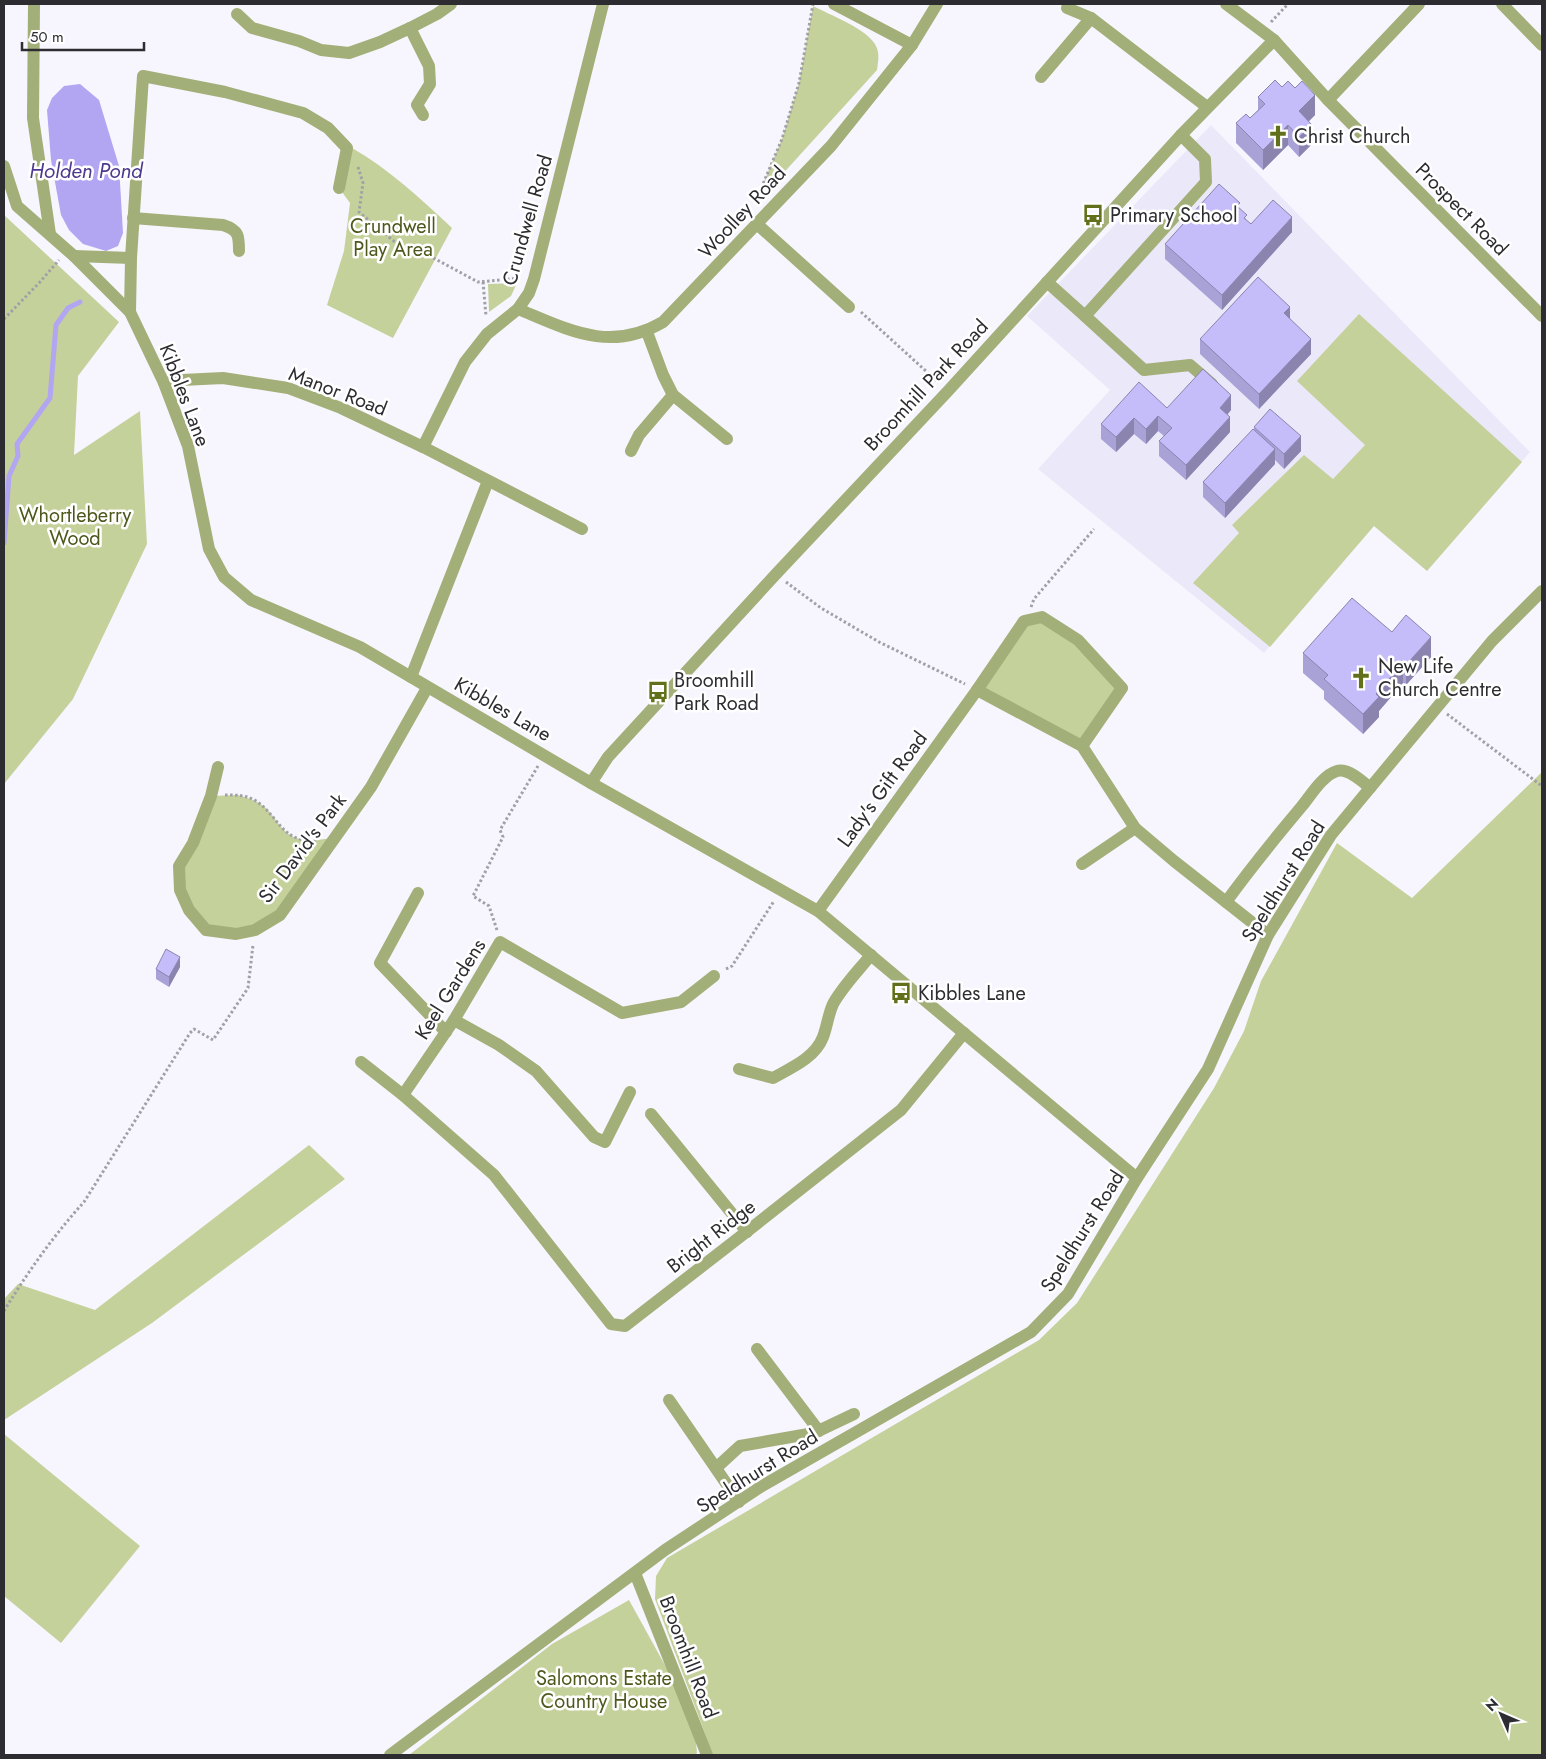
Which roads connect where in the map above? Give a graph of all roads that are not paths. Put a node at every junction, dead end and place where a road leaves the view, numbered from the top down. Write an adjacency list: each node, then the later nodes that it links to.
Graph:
1 (34, 4): 25 (street)
2 (450, 4): 12 (street)
3 (603, 4): 31 (street, Crundwell Road)
4 (834, 4): 14 (street)
5 (937, 4): 14 (street, Woolley Road)
6 (1226, 4): 13 (street, Prospect Road)
7 (1419, 4): 17 (street)
8 (1502, 4): 15 (street)
9 (1067, 8): 11 (street)
10 (237, 14): 12 (street)
11 (1091, 18): 16 (street); 18 (street)
12 (410, 28): 19 (street)
13 (1274, 40): 17 (street, Prospect Road); 18 (street, Broomhill Park Road)
14 (912, 45): 24 (street, Woolley Road)
15 (1542, 45)
16 (1041, 77)
17 (1328, 100): 34 (street, Prospect Road)
18 (1207, 107): 20 (street, Broomhill Park Road)
19 (423, 115)
20 (1181, 135): 29 (street, Broomhill Park Road); 33 (street)
21 (4, 166): 25 (street, Kibbles Lane)
22 (339, 188): 23 (street)
23 (134, 218): 26 (street); 28 (street)
24 (757, 224): 30 (street); 35 (street, Woolley Road)
25 (50, 234): 27 (street, Kibbles Lane)
26 (239, 251)
27 (71, 253): 28 (street); 32 (street, Kibbles Lane)
28 (131, 258): 32 (street)
29 (1046, 282): 33 (street); 50 (street, Broomhill Park Road)
30 (849, 307)
31 (518, 309): 35 (street, Woolley Road); 40 (street, Crundwell Road)
32 (130, 312): 36 (street, Kibbles Lane)
33 (1085, 316): 37 (street)
34 (1542, 316)
35 (647, 332): 38 (street)
36 (164, 383): 40 (street, Manor Road); 45 (street, Kibbles Lane)
37 (1223, 393)
38 (673, 395): 39 (street); 41 (street)
39 (727, 439)
40 (423, 447): 42 (street, Manor Road)
41 (631, 451)
42 (488, 481): 43 (street, Manor Road); 45 (street)
43 (582, 529)
44 (1542, 590): 51 (street, Speldhurst Road)
45 (411, 677): 46 (street, Kibbles Lane)
46 (427, 688): 49 (street, Sir David's Park); 50 (street, Kibbles Lane)
47 (977, 690): 48 (street); 48 (street, Lady's Gift Road); 56 (street, Lady's Gift Road)
48 (1082, 746): 52 (street)
49 (218, 768)
50 (591, 782): 56 (street, Kibbles Lane)
51 (1370, 788): 55 (street); 57 (street, Speldhurst Road)
52 (1135, 828): 53 (street); 55 (street)
53 (1082, 864)
54 (418, 893): 61 (street)
55 (1226, 902): 57 (street)
56 (818, 911): 58 (street, Kibbles Lane)
57 (1268, 935): 68 (street, Speldhurst Road)
58 (871, 955): 62 (street, Kibbles Lane); 64 (street)
59 (714, 976): 60 (street, Keel Gardens)
60 (454, 1020): 61 (street, Keel Gardens); 65 (street)
61 (446, 1032): 66 (street, Keel Gardens)
62 (964, 1033): 68 (street, Kibbles Lane); 69 (street, Bright Ridge)
63 (361, 1062): 66 (street)
64 (739, 1069)
65 (630, 1092)
66 (403, 1095): 69 (street, Bright Ridge)
67 (650, 1114): 69 (street)
68 (1137, 1178): 75 (street, Speldhurst Road)
69 (747, 1232)
70 (757, 1349): 73 (street)
71 (669, 1400): 74 (street)
72 (854, 1414): 73 (street)
73 (819, 1431): 74 (street)
74 (716, 1468): 75 (street)
75 (739, 1502): 76 (street, Speldhurst Road)
76 (636, 1573): 77 (street, Speldhurst Road); 78 (street, Broomhill Road)
77 (390, 1755)
78 (707, 1755)

